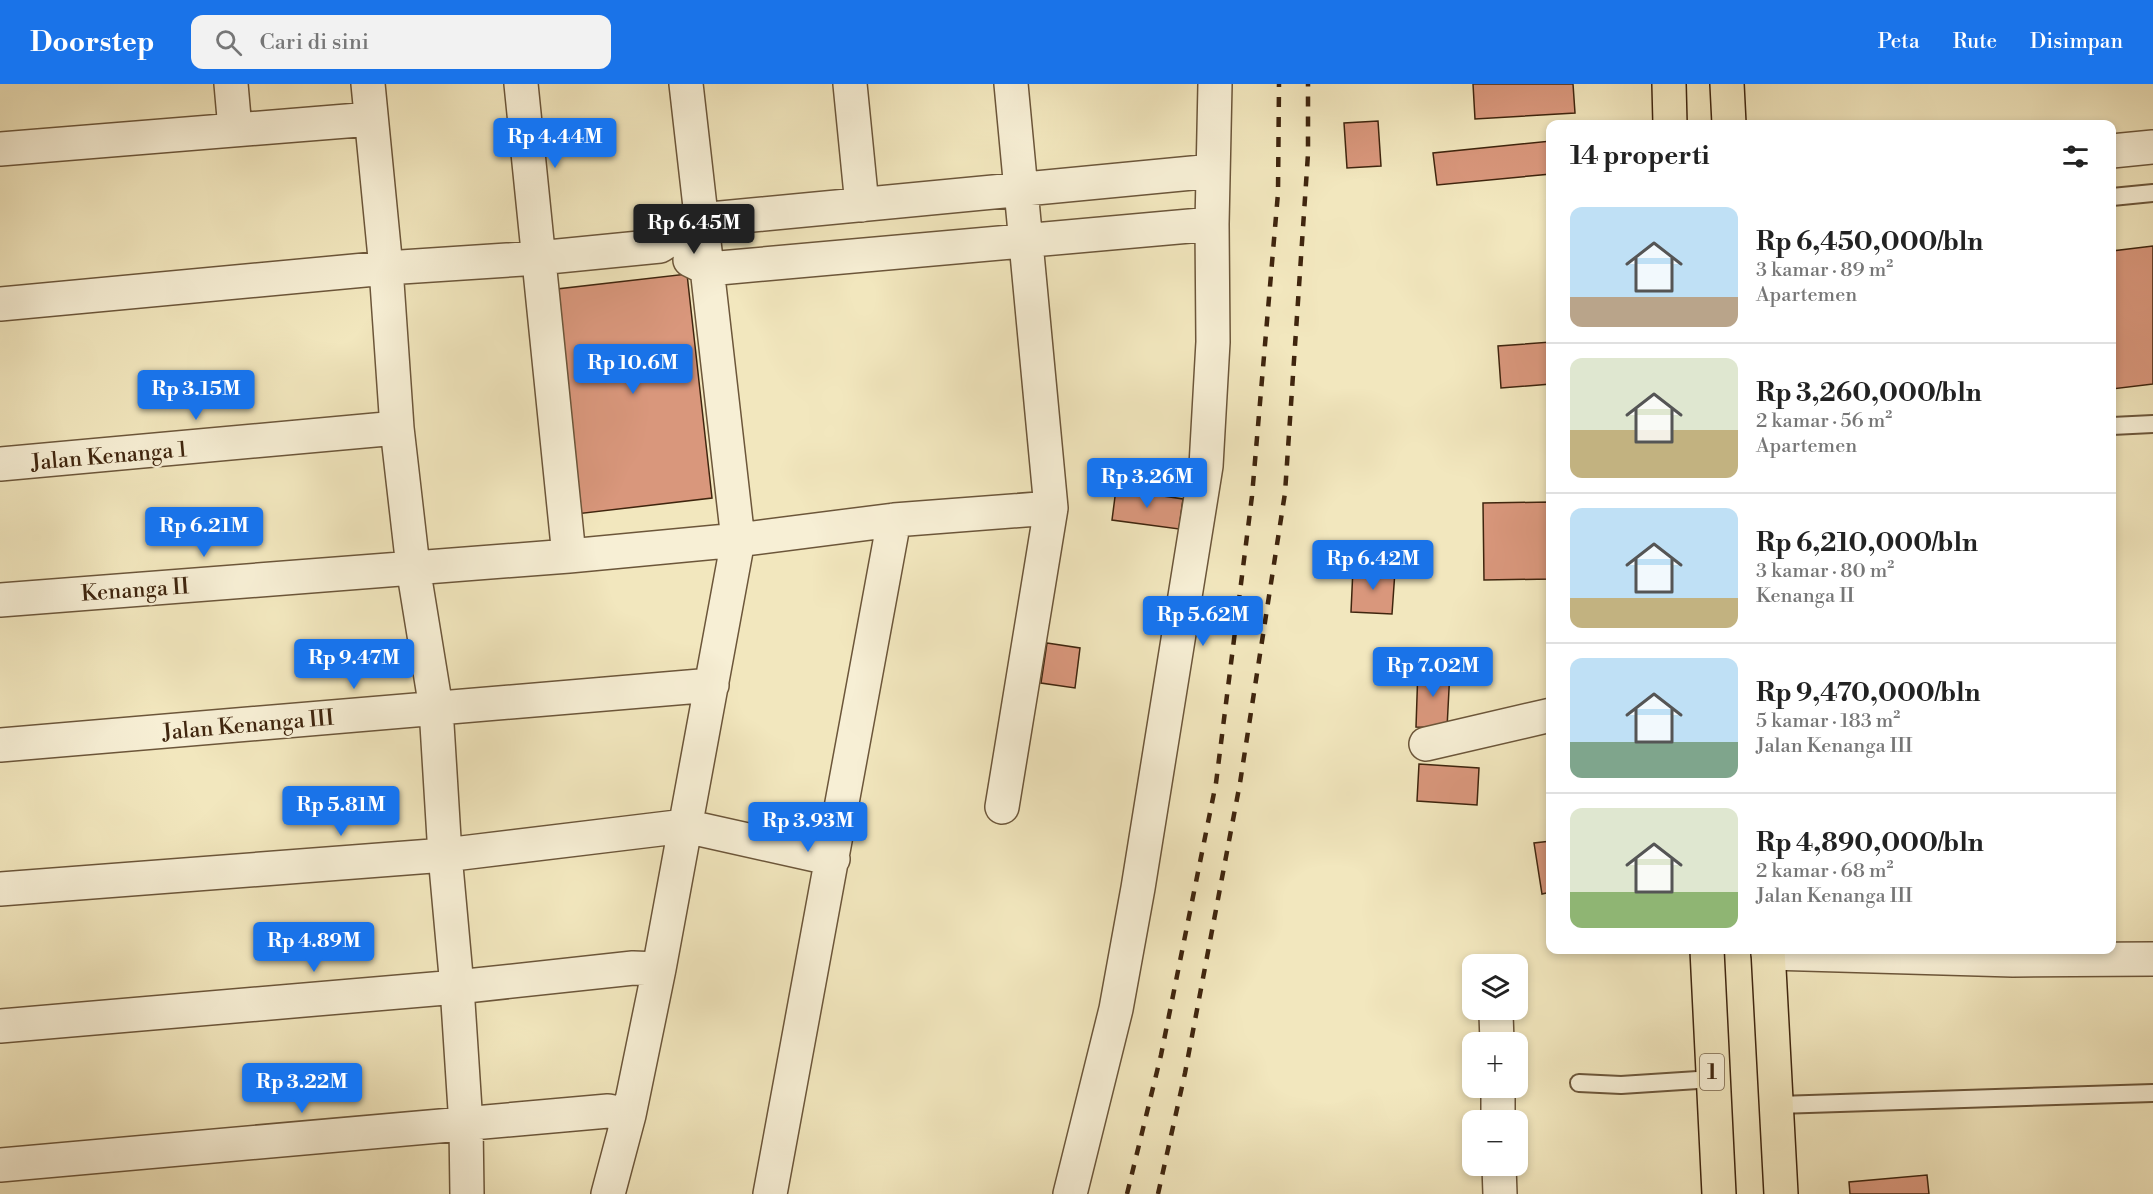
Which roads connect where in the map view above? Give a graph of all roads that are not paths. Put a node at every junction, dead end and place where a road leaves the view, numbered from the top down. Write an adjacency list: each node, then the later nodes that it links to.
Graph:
1 (231, 84): 13 (street)
2 (368, 84): 10 (street)
3 (521, 84): 26 (street)
4 (686, 84): 22 (street)
5 (850, 84): 21 (street)
6 (1011, 84): 18 (street)
7 (1215, 84): 17 (street)
8 (1669, 84): 11 (highway)
9 (1727, 84): 12 (highway)
10 (371, 119): 13 (street); 27 (street)
11 (1670, 120)
12 (1729, 120)
13 (235, 129): 15 (street)
14 (2153, 147): 16 (street)
15 (0, 149)
16 (2116, 151)
17 (1213, 171): 18 (street); 23 (street)
18 (1020, 190): 21 (street); 24 (street)
19 (2153, 193): 20 (lane)
20 (2116, 197)
21 (862, 205): 22 (street)
22 (700, 220): 25 (street); 28 (street)
23 (1212, 224): 24 (street); 68 (street)
24 (1025, 242): 28 (street); 34 (street)
25 (660, 246): 26 (street); 28 (street)
26 (538, 258): 27 (street); 37 (street)
27 (386, 268): 29 (street); 32 (street)
28 (708, 269): 36 (street)
29 (0, 304)
30 (2153, 424): 31 (lane)
31 (2116, 426)
32 (397, 428): 33 (street, Jalan Kenanga 1); 38 (street)
33 (0, 464)
34 (1051, 508): 35 (street, Kenanga II); 45 (street)
35 (894, 520): 36 (street, Kenanga II); 48 (street)
36 (738, 540): 37 (street, Kenanga II); 40 (street)
37 (569, 556): 38 (street, Kenanga II)
38 (413, 567): 39 (street, Kenanga II); 41 (street)
39 (0, 600)
40 (712, 685): 41 (street, Jalan Kenanga III); 46 (street)
41 (436, 708): 44 (street, Jalan Kenanga III); 47 (street)
42 (1546, 716): 43 (street)
43 (1426, 744)
44 (0, 745)
45 (1002, 807)
46 (685, 826): 47 (street); 48 (street); 54 (street)
47 (445, 855): 49 (street); 55 (street)
48 (833, 859): 67 (street)
49 (0, 889)
50 (1707, 954): 57 (highway, 1)
51 (1768, 954): 60 (highway)
52 (1850, 954): 53 (street)
53 (2153, 959)
54 (659, 969): 55 (street); 61 (street)
55 (457, 987): 56 (street); 62 (street)
56 (0, 1026)
57 (1713, 1079): 58 (lane); 70 (highway, 1)
58 (1579, 1083)
59 (2153, 1093): 60 (lane)
60 (1777, 1105): 71 (highway)
61 (629, 1115): 62 (street); 66 (street)
62 (466, 1125): 63 (street); 65 (street)
63 (0, 1166)
64 (1499, 1176): 69 (street)
65 (467, 1194)
66 (608, 1194)
67 (770, 1194)
68 (1070, 1194)
69 (1500, 1194)
70 (1719, 1194)
71 (1781, 1194)

